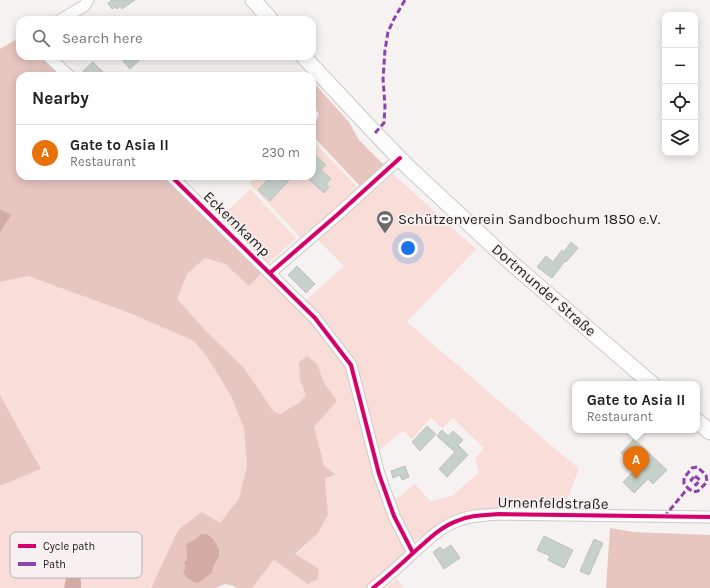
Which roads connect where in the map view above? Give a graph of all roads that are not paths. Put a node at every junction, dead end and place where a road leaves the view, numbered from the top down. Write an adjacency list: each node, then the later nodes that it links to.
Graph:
1 (88, 0): 3 (street)
2 (253, 0): 4 (main road)
3 (67, 16)
4 (267, 16)
5 (52, 60): 7 (street)
6 (307, 60): 8 (main road, Dortmunder Straße)
7 (65, 72)
8 (400, 158): 10 (street); 11 (main road, Dortmunder Straße)
9 (175, 180): 10 (street, Eckernkamp)
10 (270, 273): 15 (street, Eckernkamp)
11 (649, 381)
12 (700, 424): 13 (main road)
13 (710, 432)
14 (710, 517): 15 (street, Urnenfeldstraße)
15 (413, 553): 16 (street, Urnenfeldstraße)
16 (373, 588)

